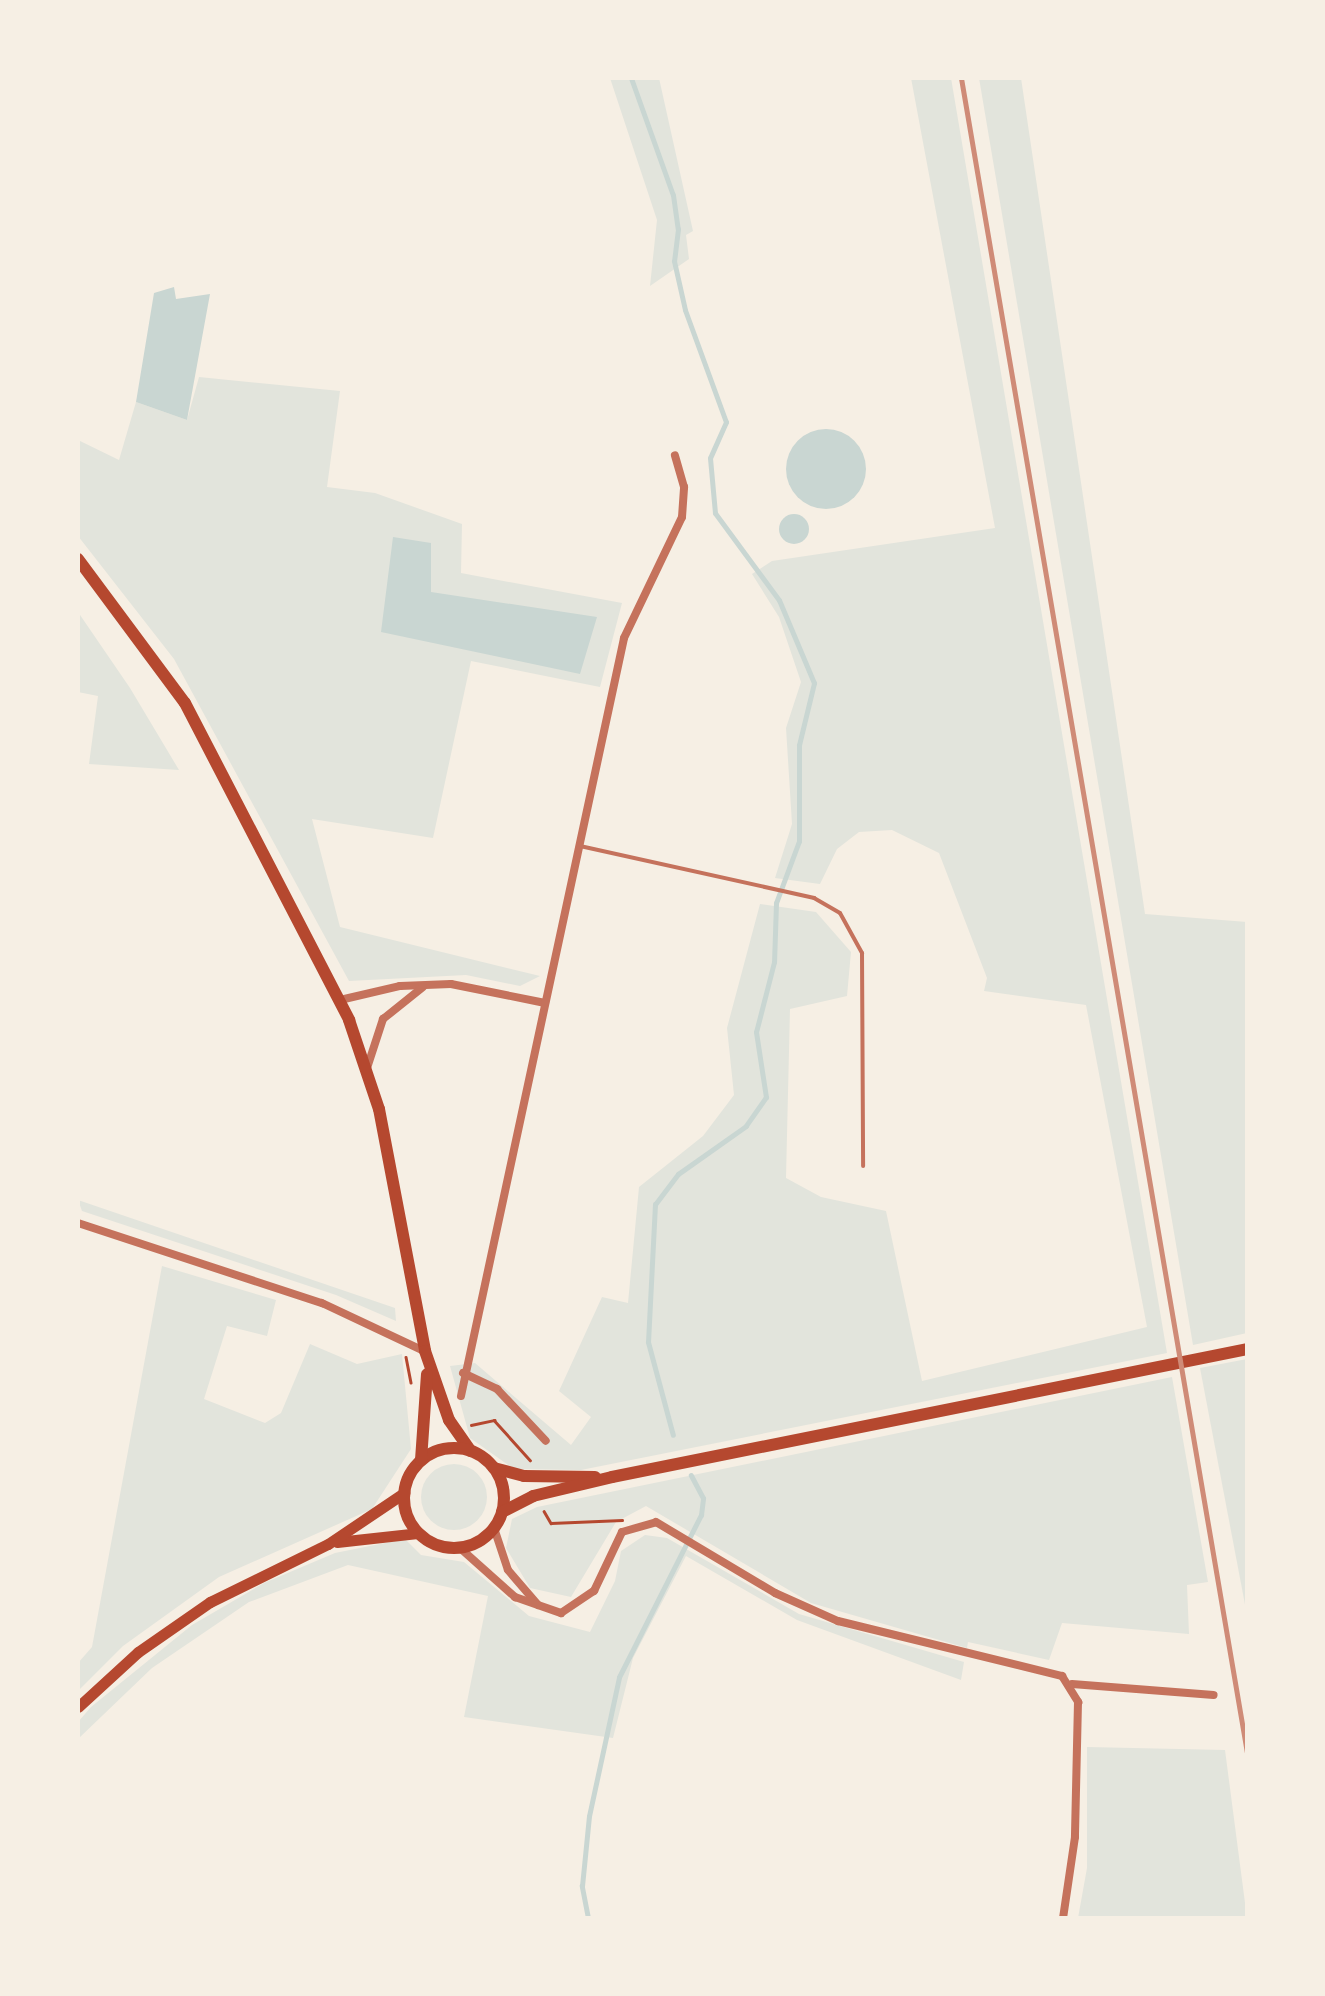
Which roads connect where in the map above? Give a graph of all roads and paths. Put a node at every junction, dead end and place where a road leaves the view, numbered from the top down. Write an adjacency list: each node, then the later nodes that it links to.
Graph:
1 (674, 456): 3 (street)
2 (78, 559): 5 (main road)
3 (580, 846): 6 (street); 8 (lane)
4 (428, 985): 5 (street); 6 (street); 7 (street)
5 (340, 1000): 7 (main road)
6 (545, 1003): 12 (street)
7 (367, 1068): 11 (main road)
8 (863, 1166)
9 (78, 1223): 11 (street)
10 (1248, 1349): 20 (main road)
11 (425, 1351): 17 (main road); 18 (main road)
12 (463, 1373): 13 (street); 16 (street)
13 (462, 1396)
14 (494, 1420): 15 (path)
15 (462, 1426)
16 (546, 1441)
17 (471, 1451): 18 (main road); 19 (main road)
18 (422, 1460): 21 (main road)
19 (494, 1468): 20 (main road); 22 (main road)
20 (612, 1477): 22 (main road)
21 (404, 1494): 24 (main road); 25 (main road)
22 (502, 1512): 23 (main road)
23 (494, 1528): 26 (main road); 27 (street)
24 (418, 1533): 25 (main road); 26 (main road)
25 (328, 1544): 30 (main road)
26 (460, 1548): 27 (street)
27 (546, 1611): 28 (street)
28 (1072, 1684): 29 (street); 31 (street)
29 (1214, 1695)
30 (78, 1707)
31 (1063, 1918)

